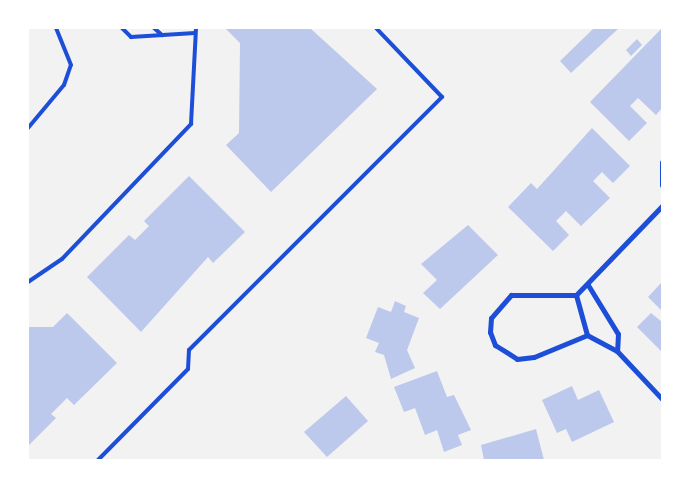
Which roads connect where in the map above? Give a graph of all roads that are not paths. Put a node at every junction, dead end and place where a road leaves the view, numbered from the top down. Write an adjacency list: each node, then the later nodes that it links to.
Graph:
1 (56, 28): 7 (lane)
2 (122, 28): 6 (lane)
3 (154, 28): 6 (lane)
4 (376, 28): 17 (lane)
5 (196, 30): 6 (lane); 11 (lane)
6 (162, 34)
7 (28, 128)
8 (662, 162): 9 (street)
9 (662, 185)
10 (662, 206): 12 (street)
11 (28, 282)
12 (588, 285): 13 (street); 15 (street)
13 (576, 295): 14 (street); 14 (street)
14 (587, 335): 15 (street)
15 (618, 351): 16 (street)
16 (662, 399)
17 (98, 460)

